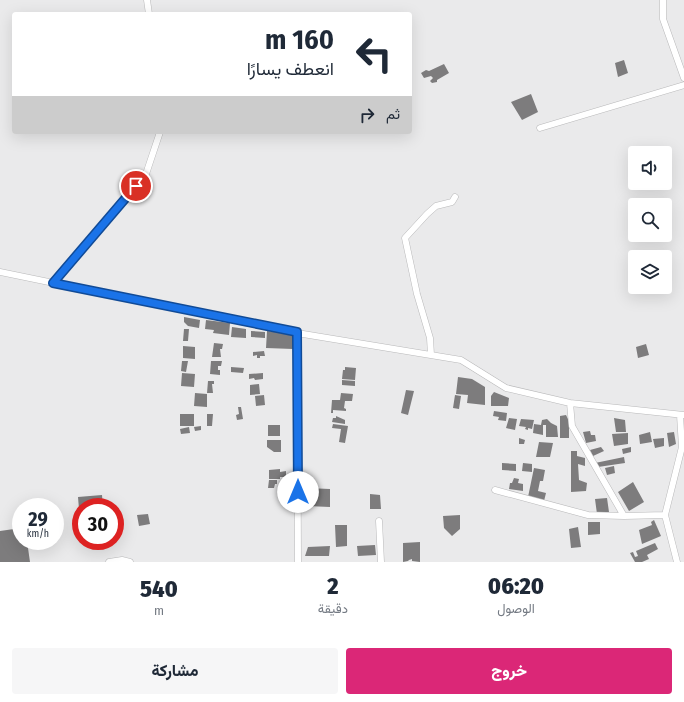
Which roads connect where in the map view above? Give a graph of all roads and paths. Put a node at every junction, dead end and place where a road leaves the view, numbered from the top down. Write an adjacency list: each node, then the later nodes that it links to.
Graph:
1 (147, 0): 3 (street)
2 (663, 0): 4 (street)
3 (149, 12)
4 (684, 78)
5 (684, 85): 6 (street)
6 (540, 128)
7 (159, 134): 10 (street)
8 (454, 197): 12 (street)
9 (0, 272): 10 (street)
10 (53, 283): 11 (street)
11 (297, 332): 12 (street); 21 (street)
12 (431, 355): 13 (street)
13 (570, 403): 14 (street); 17 (street)
14 (682, 415): 16 (street)
15 (495, 490): 17 (street)
16 (665, 514): 17 (street); 23 (street)
17 (624, 516)
18 (379, 522): 22 (street)
19 (109, 562): 20 (street)
20 (130, 562)
21 (298, 562)
22 (381, 562)
23 (677, 562)

